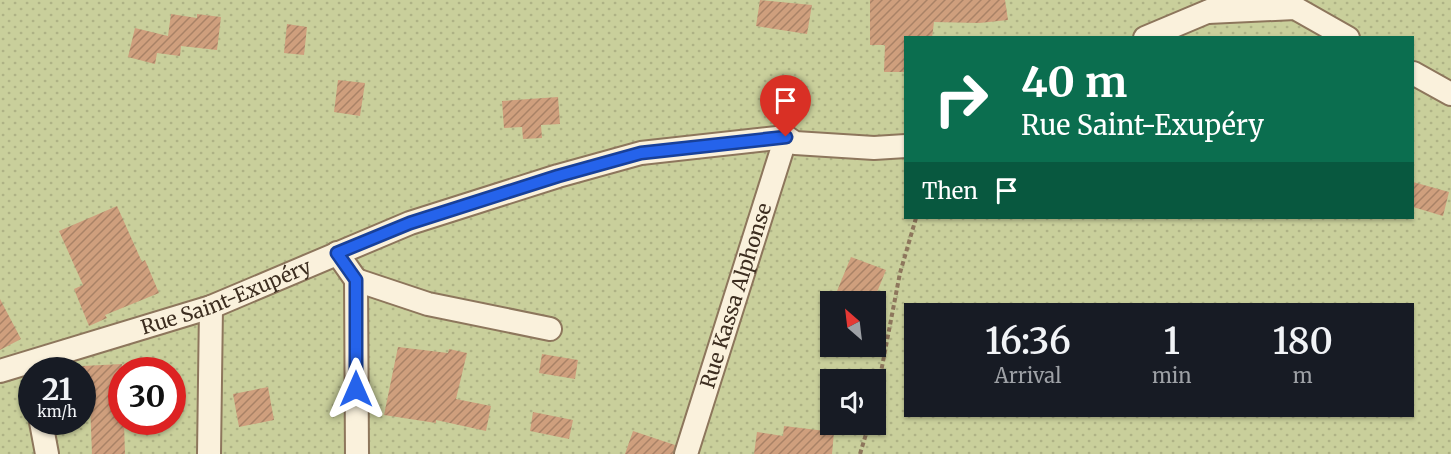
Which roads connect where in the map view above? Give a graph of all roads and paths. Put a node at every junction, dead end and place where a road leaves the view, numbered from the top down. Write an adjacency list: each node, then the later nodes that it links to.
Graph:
1 (1234, 0): 2 (street)
2 (1208, 12): 3 (street); 4 (street)
3 (1150, 36)
4 (1344, 36)
5 (1414, 74): 6 (street)
6 (1451, 94)
7 (786, 137): 8 (street, Rue Saint-Exupéry); 10 (street, Rue Saint-Exupéry); 23 (street, Rue Kassa Alphonse)
8 (904, 146)
9 (916, 219): 16 (path)
10 (337, 253): 11 (street); 12 (street, Rue Saint-Exupéry)
11 (356, 280): 13 (street); 22 (street)
12 (211, 308): 14 (street, Rue Saint-Exupéry); 21 (street)
13 (550, 329)
14 (60, 357)
15 (18, 368): 17 (street, Rue Saint-Exupéry)
16 (882, 369)
17 (0, 371)
18 (43, 435): 20 (street)
19 (866, 435): 24 (path)
20 (47, 454)
21 (209, 454)
22 (357, 454)
23 (686, 454)
24 (860, 454)

